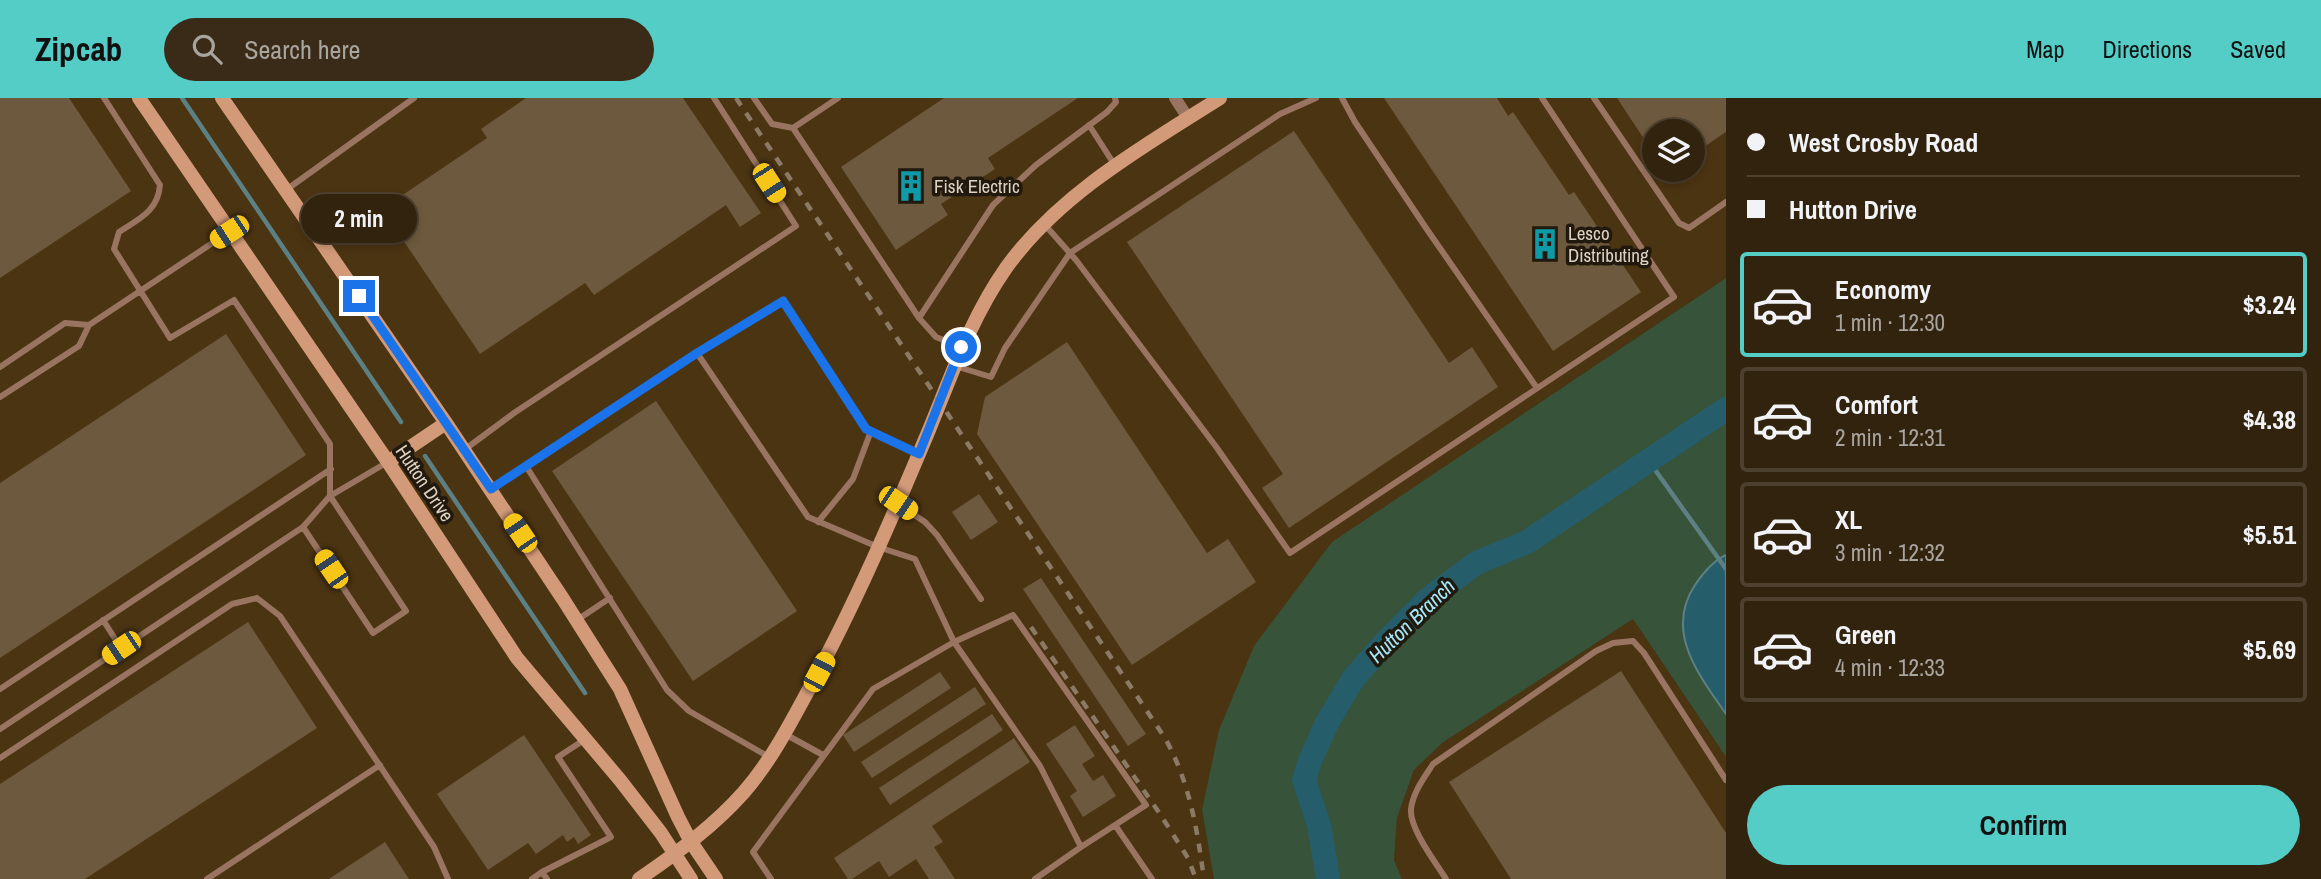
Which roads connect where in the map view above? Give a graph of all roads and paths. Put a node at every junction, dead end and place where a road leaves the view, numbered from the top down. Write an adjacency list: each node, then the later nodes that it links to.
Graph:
1 (104, 98): 24 (lane)
2 (139, 98): 22 (street, Hutton Drive)
3 (222, 98): 19 (street)
4 (414, 98): 19 (lane)
5 (714, 98): 35 (lane)
6 (754, 98): 17 (lane)
7 (838, 98): 17 (lane)
8 (1115, 98): 16 (lane)
9 (1175, 98): 15 (street)
10 (1220, 98): 15 (street)
11 (1316, 98): 23 (lane)
12 (1342, 98): 31 (lane)
13 (1542, 98): 31 (lane)
14 (1594, 98): 20 (lane)
15 (1188, 118): 18 (street)
16 (1089, 125): 18 (lane); 25 (lane)
17 (793, 128): 25 (lane)
18 (1116, 166): 21 (street)
19 (286, 190): 33 (street)
20 (1726, 202)
21 (1045, 225): 23 (lane); 27 (street)
22 (229, 232): 24 (lane); 37 (street, Hutton Drive)
23 (1070, 253): 29 (lane); 31 (lane)
24 (140, 291): 26 (lane); 39 (lane)
25 (919, 318): 27 (lane)
26 (89, 325): 30 (lane); 32 (lane)
27 (961, 347): 29 (street)
28 (697, 353): 34 (lane); 38 (lane); 43 (lane)
29 (955, 366): 36 (street)
30 (0, 367)
31 (1537, 388)
32 (0, 397)
33 (446, 423): 35 (street); 37 (street)
34 (871, 431): 36 (lane); 43 (lane)
35 (464, 450): 40 (street)
36 (919, 454): 42 (street)
37 (388, 462): 41 (lane); 55 (street, Hutton Drive)
38 (526, 466): 40 (lane); 46 (lane)
39 (331, 469): 41 (lane); 48 (lane)
40 (491, 489): 49 (street)
41 (330, 496): 44 (lane); 44 (lane)
42 (898, 503): 45 (street); 47 (lane)
43 (818, 522): 45 (lane)
44 (303, 527): 51 (lane)
45 (878, 547): 50 (lane); 54 (street)
46 (610, 598): 49 (lane); 57 (lane)
47 (981, 599)
48 (103, 620): 51 (lane); 52 (lane)
49 (577, 620): 62 (street)
50 (954, 642): 56 (lane); 61 (lane); 63 (lane)
51 (121, 648): 53 (lane)
52 (0, 689)
53 (0, 729)
54 (785, 734): 56 (lane); 57 (street)
55 (584, 740): 64 (street, Hutton Drive); 65 (lane)
56 (823, 755): 72 (lane)
57 (769, 757): 62 (street)
58 (0, 758): 59 (lane)
59 (380, 765): 66 (lane); 67 (lane)
60 (1726, 780): 75 (lane)
61 (1115, 825): 63 (lane); 74 (lane)
62 (691, 842): 64 (street); 71 (street)
63 (1082, 847): 73 (lane)
64 (675, 855): 69 (street); 70 (street, Hutton Drive)
65 (545, 876): 68 (lane)
66 (207, 879)
67 (448, 879)
68 (531, 879)
69 (639, 879)
70 (691, 879)
71 (716, 879)
72 (771, 879)
73 (1035, 879)
74 (1152, 879)
75 (1446, 879)

